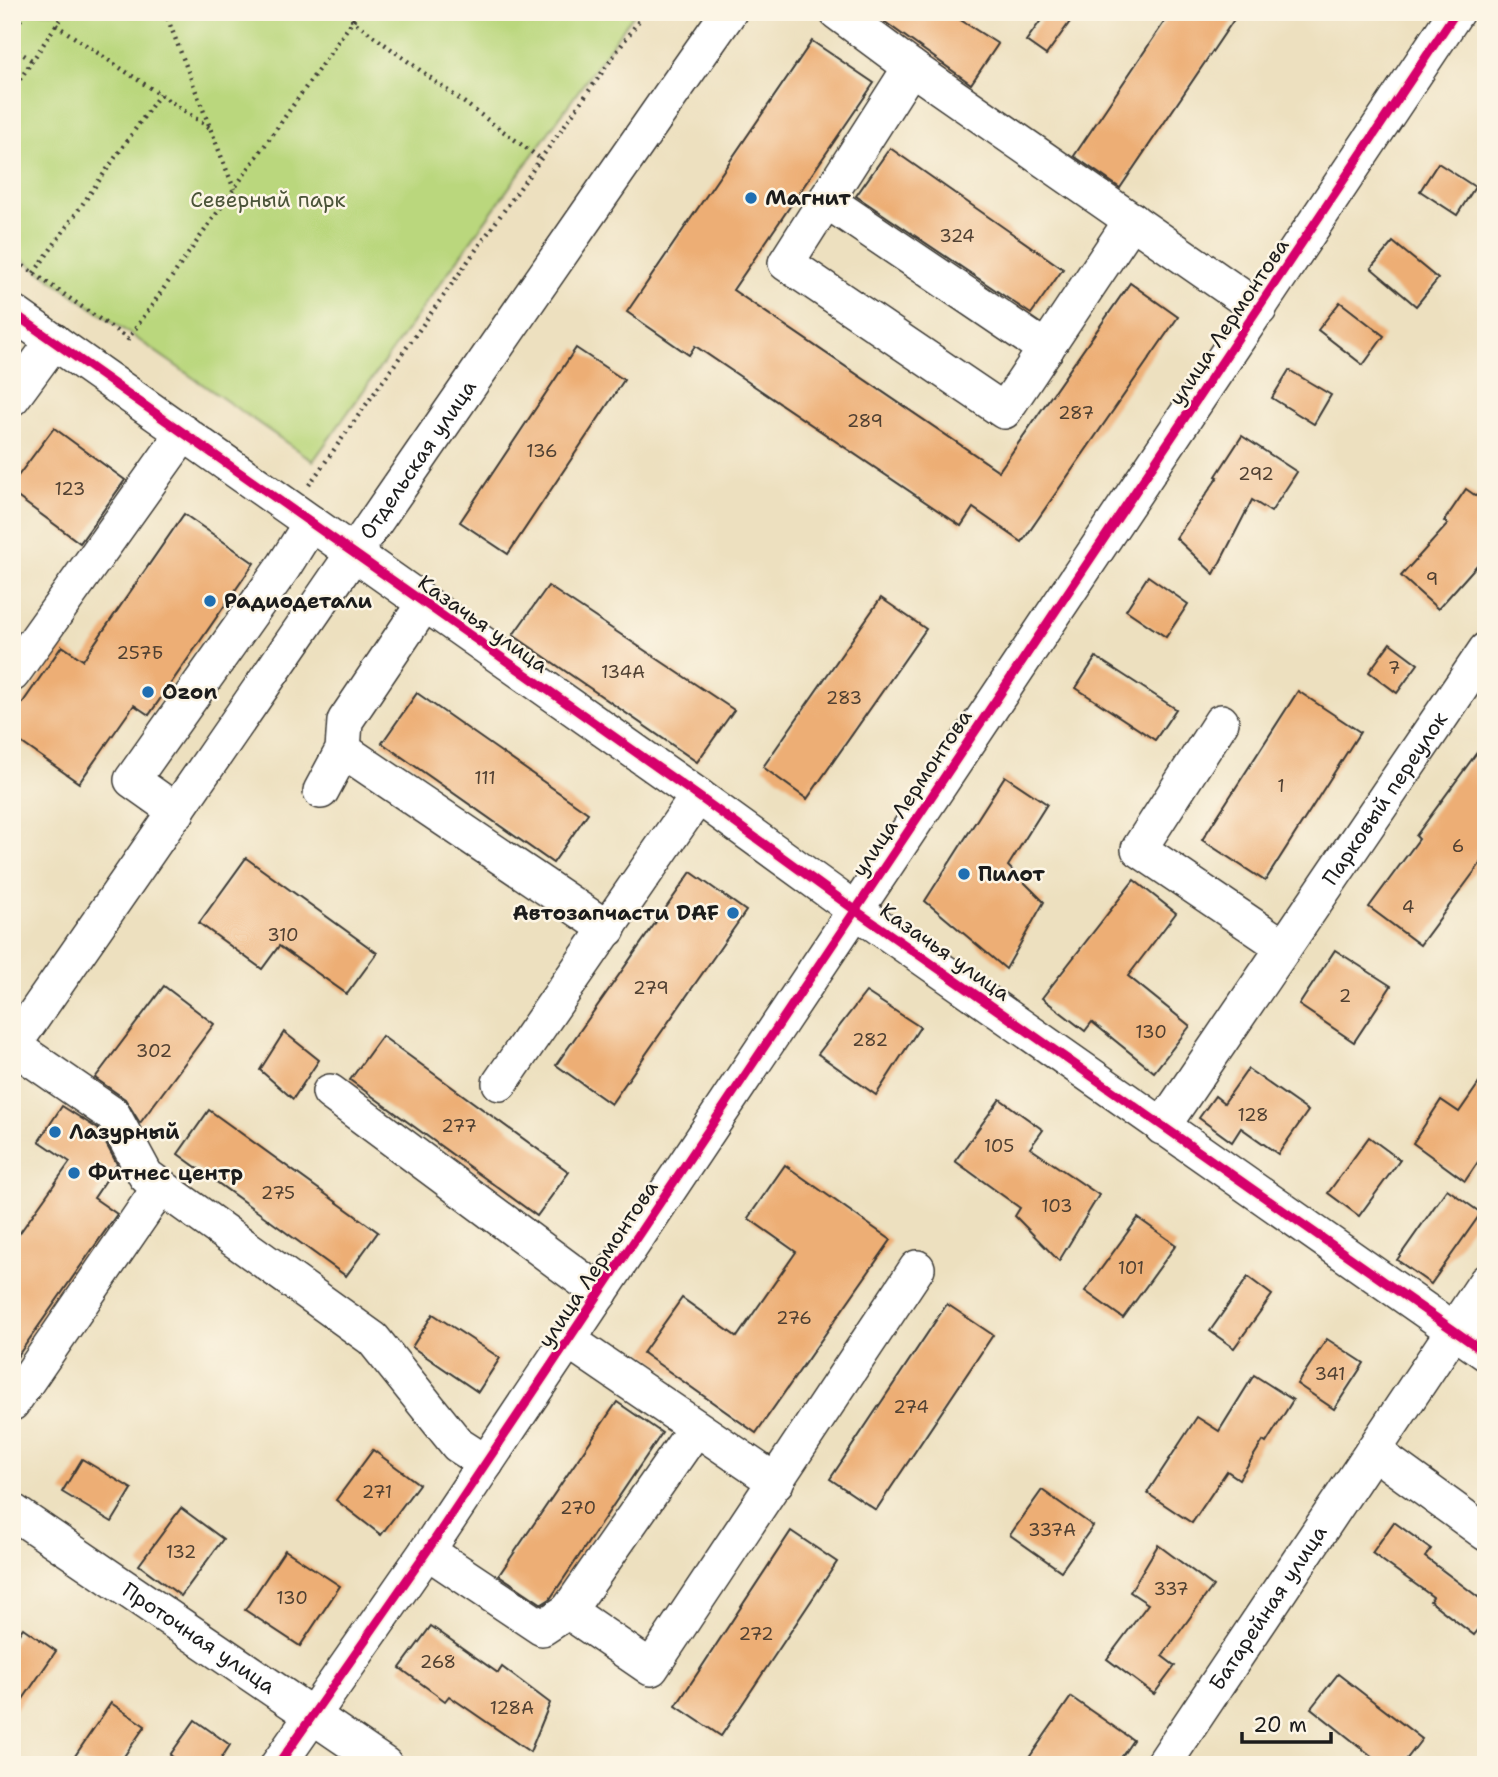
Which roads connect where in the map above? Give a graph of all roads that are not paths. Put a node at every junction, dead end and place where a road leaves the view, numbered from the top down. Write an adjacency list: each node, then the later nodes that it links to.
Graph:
1 (729, 12): 14 (street, Отдельская улица)
2 (838, 12): 4 (street)
3 (1456, 12): 7 (street, улица Лермонтова)
4 (911, 67): 5 (street); 6 (street)
5 (826, 200): 10 (street); 10 (street)
6 (1132, 220): 7 (street); 10 (street)
7 (1259, 309): 23 (street, улица Лермонтова)
8 (12, 312): 9 (street, Казачья улица)
9 (54, 341): 11 (street); 12 (street, Казачья улица)
10 (1046, 349)
11 (12, 398)
12 (184, 433): 13 (street, Казачья улица); 17 (street)
13 (301, 517): 14 (street, Казачья улица); 22 (street)
14 (352, 553): 15 (street, Казачья улица); 22 (street, Отдельская улица)
15 (424, 604): 19 (street); 21 (street, Казачья улица)
16 (1486, 650): 25 (street, Парковый переулок)
17 (12, 674)
18 (1221, 722): 25 (street)
19 (343, 750): 20 (street); 24 (street)
20 (321, 791)
21 (698, 796): 23 (street, Казачья улица); 24 (street)
22 (177, 812): 26 (street, Отдельская улица)
23 (855, 910): 29 (street, Казачья улица); 33 (street, улица Лермонтова)
24 (608, 929): 27 (street)
25 (1284, 947): 29 (street, Парковый переулок)
26 (13, 1046): 30 (street)
27 (500, 1083)
28 (330, 1092): 33 (street)
29 (1162, 1127): 34 (street, Казачья улица)
30 (161, 1186): 37 (street); 40 (street)
31 (918, 1268): 41 (street)
32 (1486, 1282): 34 (street, Батарейная улица)
33 (600, 1293): 35 (street, улица Лермонтова)
34 (1455, 1330): 36 (street, Казачья улица); 39 (street, Батарейная улица)
35 (568, 1340): 38 (street); 40 (street, улица Лермонтова)
36 (1486, 1353)
37 (12, 1403)
38 (696, 1428): 41 (street); 45 (street)
39 (1373, 1451): 43 (street); 49 (street, Батарейная улица)
40 (486, 1463): 44 (street, улица Лермонтова)
41 (776, 1482): 45 (street)
42 (12, 1511): 46 (street, Проточная улица)
43 (1486, 1533)
44 (427, 1551): 45 (street); 46 (street, улица Лермонтова)
45 (568, 1611)
46 (312, 1714): 47 (street, улица Лермонтова); 48 (street, Проточная улица)
47 (278, 1765)
48 (385, 1765)
49 (1163, 1765)

